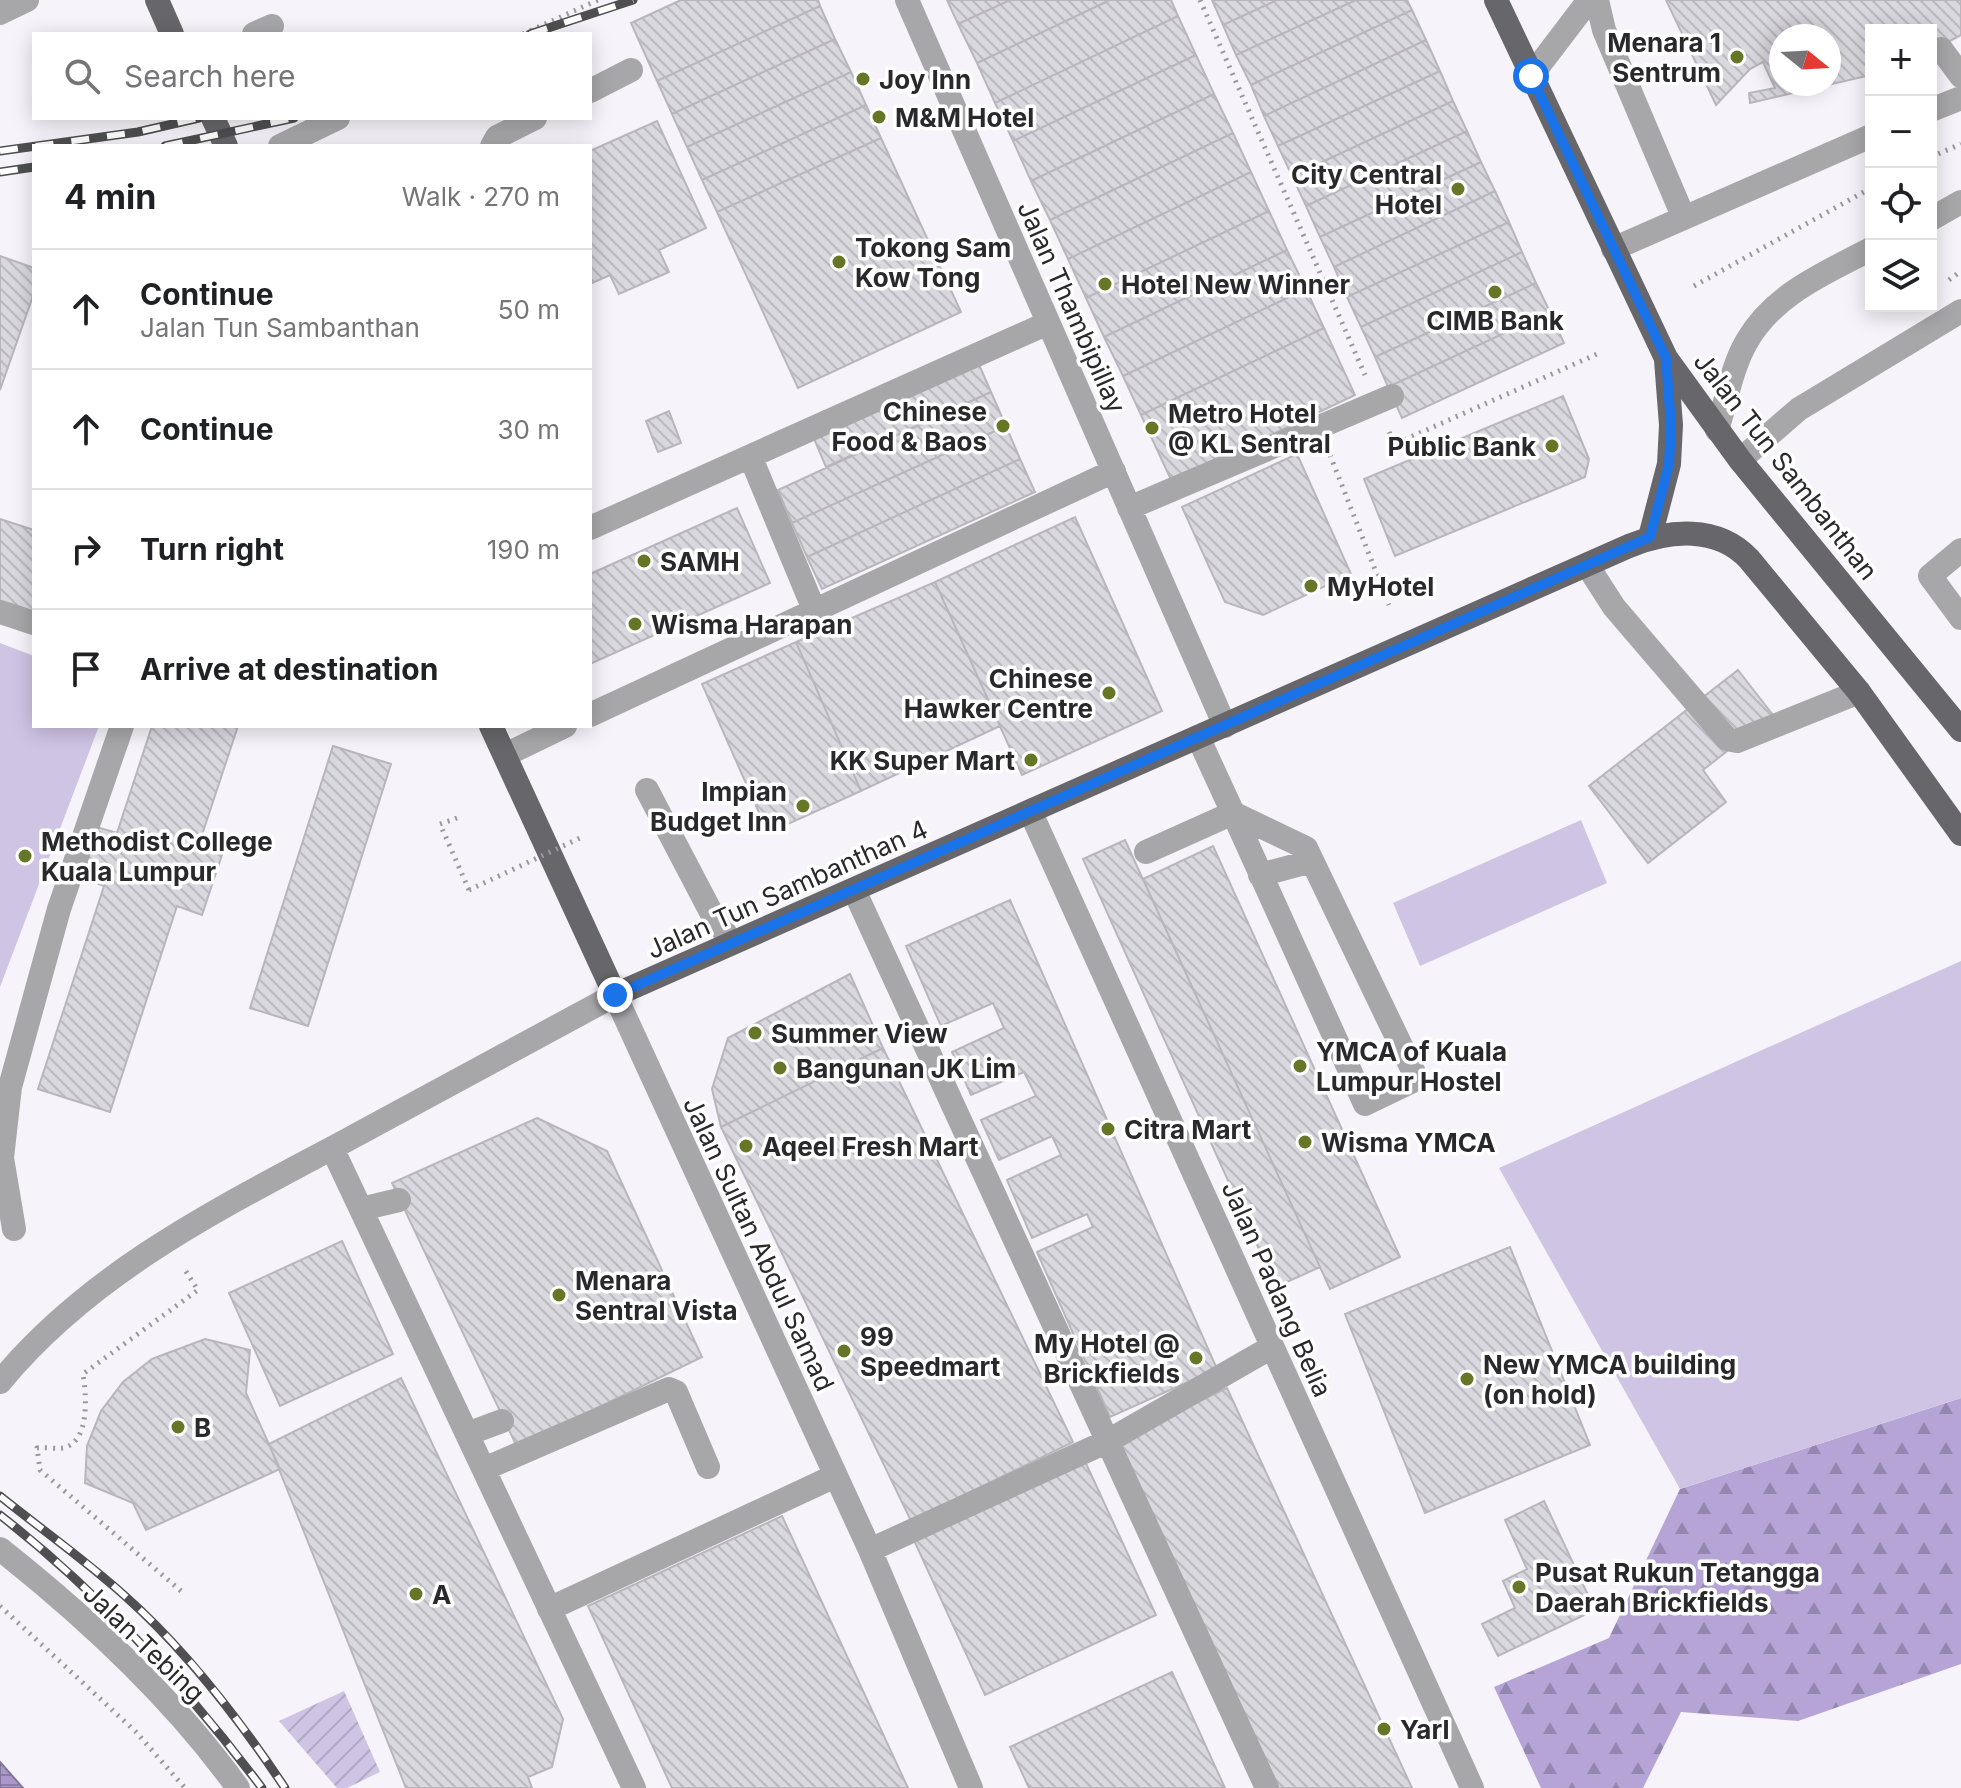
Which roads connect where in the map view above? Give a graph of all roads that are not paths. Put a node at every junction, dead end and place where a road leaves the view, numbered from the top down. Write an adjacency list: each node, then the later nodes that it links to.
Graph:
1 (27, 0): 7 (street)
2 (157, 0): 8 (main road)
3 (907, 0): 30 (street, Jalan Thambipillay)
4 (1496, 0): 11 (main road, Jalan Tun Sambanthan)
5 (1589, 0): 11 (street)
6 (1597, 0): 24 (street)
7 (0, 13)
8 (171, 32)
9 (1941, 49): 13 (street)
10 (631, 70): 12 (street)
11 (1531, 76): 27 (main road, Jalan Tun Sambanthan)
12 (592, 90)
13 (1960, 95): 14 (street)
14 (1937, 107)
15 (214, 120): 19 (main road)
16 (334, 120): 20 (street)
17 (531, 120): 21 (street)
18 (1865, 139): 24 (street)
19 (225, 144)
20 (284, 144)
21 (493, 144)
22 (1961, 202): 23 (street)
23 (1937, 215)
24 (1683, 216): 27 (street)
25 (1937, 219): 26 (street)
26 (1961, 223)
27 (1613, 249): 31 (main road, Jalan Tun Sambanthan)
28 (1865, 252): 33 (street)
29 (1961, 311): 35 (street)
30 (1048, 323): 34 (street); 36 (street, Jalan Thambipillay)
31 (1666, 358): 33 (main road, Jalan Tun Sambanthan); 39 (main road)
32 (1383, 401): 37 (street)
33 (1717, 430): 35 (main road, Jalan Tun Sambanthan)
34 (751, 458): 38 (street); 43 (street)
35 (1740, 460): 52 (main road, Jalan Tun Sambanthan)
36 (1114, 471): 37 (street, Jalan Thambipillay); 43 (street)
37 (1129, 508): 48 (street, Jalan Thambipillay)
38 (592, 527)
39 (1650, 537): 41 (main road, Jalan Tun Sambanthan 4); 46 (main road)
40 (1961, 550): 44 (street)
41 (1587, 565): 46 (street); 48 (main road, Jalan Tun Sambanthan 4)
42 (0, 612): 45 (street)
43 (815, 612): 47 (street)
44 (1961, 618)
45 (32, 622)
46 (1859, 692): 58 (main road)
47 (592, 714)
48 (1225, 726): 53 (main road, Jalan Tun Sambanthan 4)
49 (121, 728): 68 (street)
50 (492, 728): 54 (main road, Jalan Sultan Abdul Samad)
51 (561, 728): 54 (street)
52 (1961, 730)
53 (1198, 737): 56 (main road, Jalan Tun Sambanthan 4); 57 (street)
54 (505, 755): 64 (main road, Jalan Sultan Abdul Samad)
55 (647, 790): 63 (street)
56 (1031, 813): 62 (main road, Jalan Tun Sambanthan 4); 69 (street, Jalan Padang Belia)
57 (1233, 813): 59 (street); 60 (street); 61 (street)
58 (1961, 834)
59 (1146, 852)
60 (1312, 861): 61 (street); 61 (street)
61 (1260, 875)
62 (854, 890): 63 (main road, Jalan Tun Sambanthan 4); 73 (street)
63 (732, 943): 64 (main road, Jalan Tun Sambanthan 4)
64 (615, 995): 65 (street, Jalan Tun Sambanthan 4); 76 (street, Jalan Sultan Abdul Samad)
65 (332, 1148): 67 (street); 70 (street, Jalan Tun Sambanthan 4)
66 (400, 1205): 67 (street)
67 (364, 1215): 72 (street)
68 (14, 1229)
69 (1272, 1347): 73 (street); 84 (street, Jalan Padang Belia)
70 (0, 1382)
71 (502, 1421): 72 (street)
72 (467, 1434): 75 (street)
73 (1108, 1441): 78 (street); 83 (street)
74 (708, 1467): 75 (street)
75 (484, 1469): 79 (street)
76 (835, 1476): 78 (street, Jalan Sultan Abdul Samad); 79 (street)
77 (0, 1549): 80 (street, Jalan Tebing)
78 (870, 1550): 82 (street, Jalan Sultan Abdul Samad)
79 (549, 1609): 81 (street)
80 (238, 1788)
81 (634, 1788)
82 (971, 1788)
83 (1267, 1788)
84 (1472, 1788)

